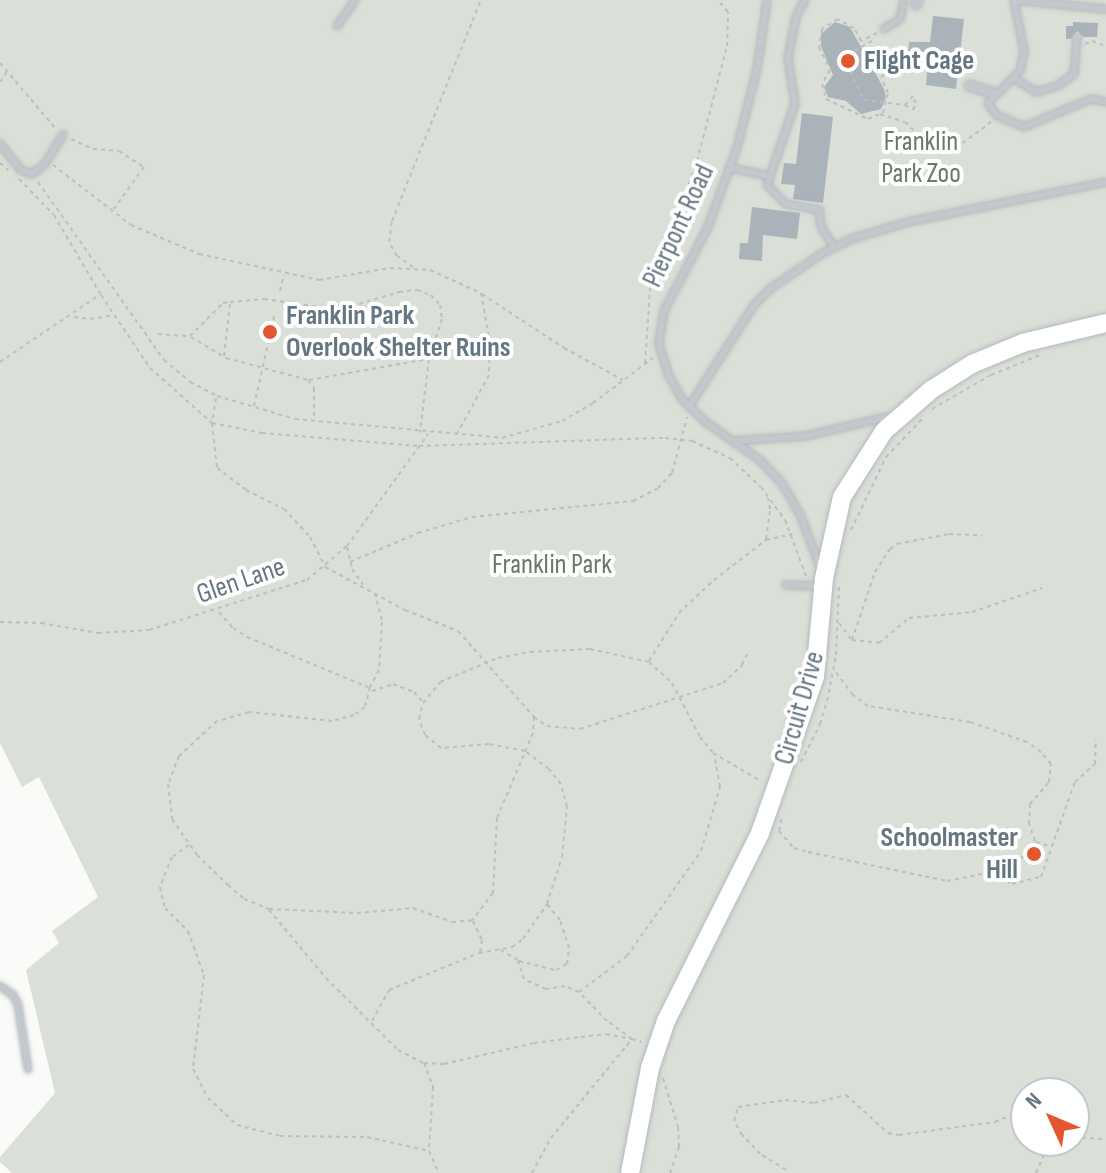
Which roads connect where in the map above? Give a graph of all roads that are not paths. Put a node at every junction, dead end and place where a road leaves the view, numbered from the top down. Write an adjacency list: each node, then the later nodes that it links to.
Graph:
1 (355, 0): 7 (lane)
2 (767, 0): 16 (lane, Pierpont Road)
3 (805, 0): 17 (lane)
4 (904, 0): 8 (lane)
5 (1013, 0): 6 (lane); 10 (lane)
6 (1106, 9)
7 (337, 26)
8 (884, 29)
9 (1077, 37): 10 (lane)
10 (1013, 78): 12 (lane)
11 (969, 85): 12 (street)
12 (994, 93): 13 (lane)
13 (1106, 102)
14 (63, 135): 15 (lane)
15 (0, 144)
16 (730, 168): 17 (lane); 21 (lane, Pierpont Road)
17 (770, 176): 19 (lane)
18 (1106, 182): 19 (lane)
19 (834, 247): 21 (lane)
20 (1106, 323): 22 (main road, Circuit Drive)
21 (689, 407): 23 (lane, Pierpont Road)
22 (902, 413): 23 (lane); 24 (main road, Circuit Drive)
23 (735, 441): 24 (lane, Pierpont Road)
24 (824, 580): 25 (lane); 28 (main road, Circuit Drive)
25 (786, 585)
26 (0, 986): 27 (lane)
27 (28, 1069)
28 (630, 1173)

